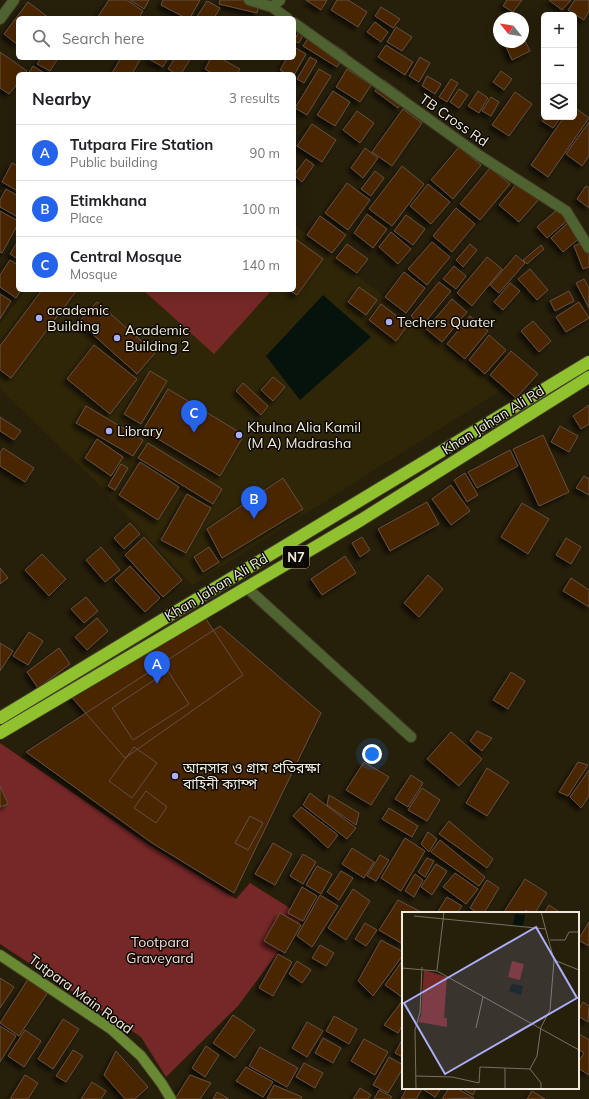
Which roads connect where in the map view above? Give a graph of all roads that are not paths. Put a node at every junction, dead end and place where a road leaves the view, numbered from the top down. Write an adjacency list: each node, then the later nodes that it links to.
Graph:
1 (14, 0): 5 (street)
2 (249, 0): 3 (street)
3 (276, 3): 4 (street)
4 (286, 16)
5 (0, 19)
6 (296, 24): 7 (street, TB Cross Rd)
7 (589, 248)
8 (589, 362): 11 (highway, Khan Jahan Ali Rd / N7)
9 (589, 377): 10 (highway, Khan Jahan Ali Rd / N7)
10 (246, 587): 12 (highway, Khan Jahan Ali Rd / N7); 13 (street)
11 (0, 718)
12 (0, 734)
13 (411, 737)
14 (0, 955): 15 (street, Tutpara Main Road)
15 (171, 1099)

